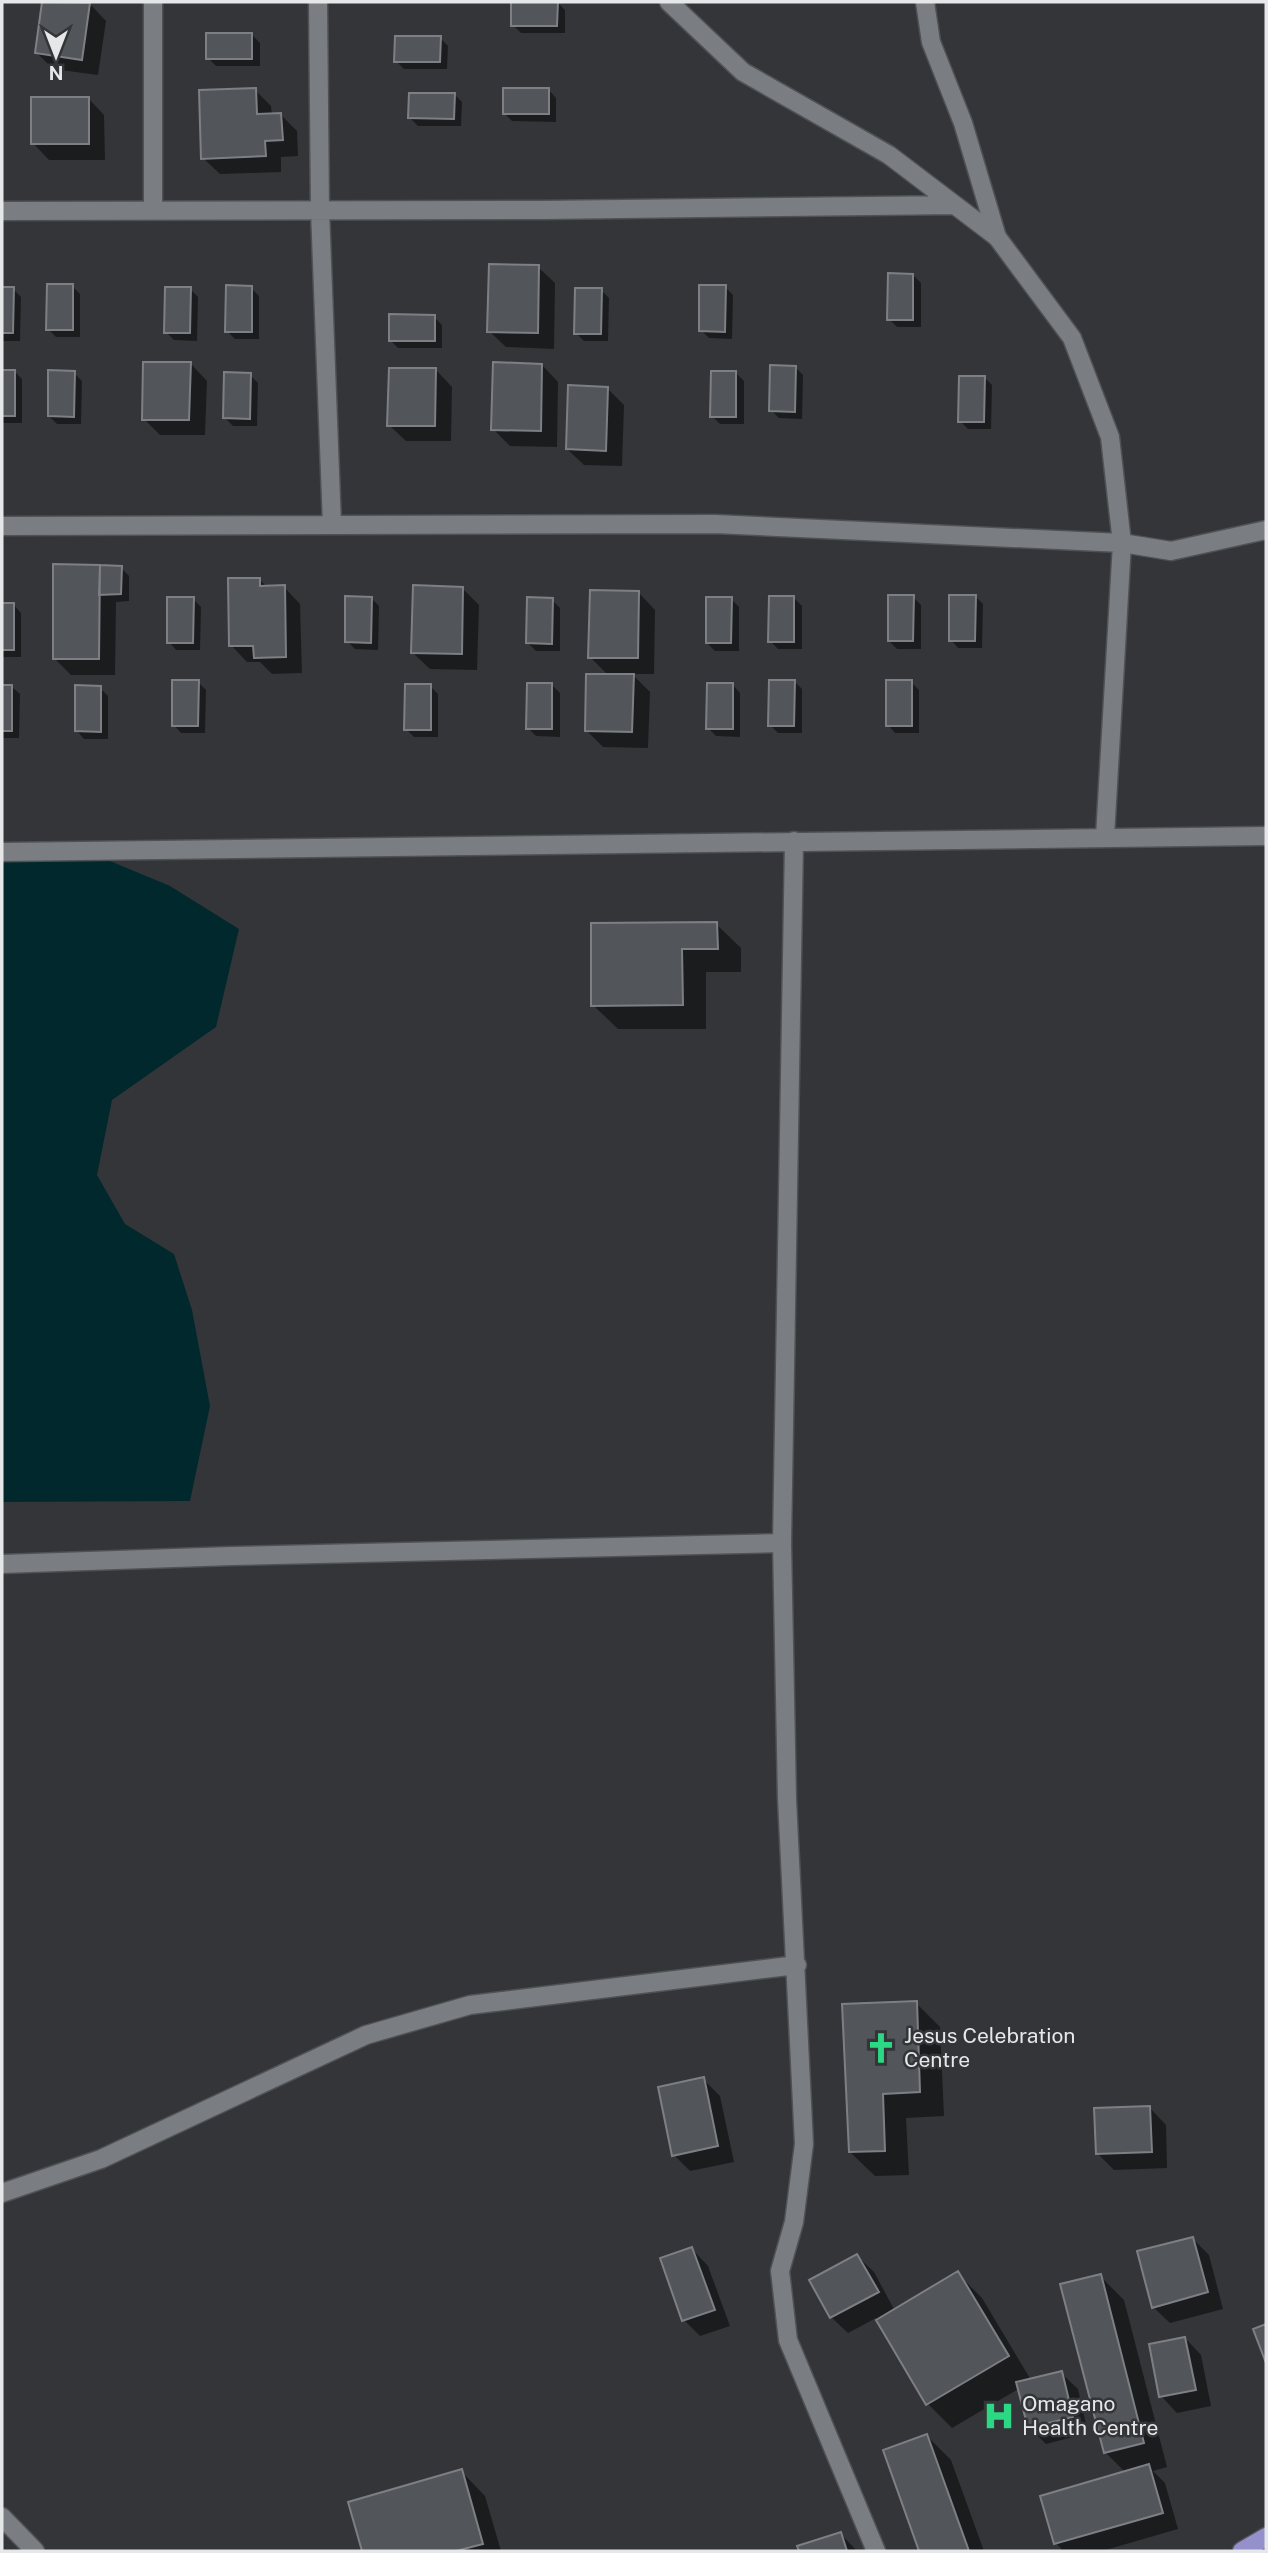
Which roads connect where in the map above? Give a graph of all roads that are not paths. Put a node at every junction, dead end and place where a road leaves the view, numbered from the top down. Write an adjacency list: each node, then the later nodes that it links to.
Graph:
1 (153, 2): 7 (street)
2 (318, 2): 8 (street)
3 (669, 2): 5 (street)
4 (925, 2): 9 (street)
5 (955, 205): 8 (street); 9 (street)
6 (2, 211): 7 (street)
7 (153, 211): 8 (street)
8 (320, 211): 10 (street)
9 (997, 237): 13 (street)
10 (332, 525): 11 (street); 13 (street)
11 (2, 526)
12 (1266, 530): 13 (street)
13 (1122, 543): 15 (street)
14 (1266, 836): 15 (street)
15 (1105, 837): 16 (street)
16 (794, 841): 17 (street); 18 (street)
17 (2, 852)
18 (782, 1543): 19 (street); 20 (street)
19 (2, 1564)
20 (797, 1965): 21 (street); 25 (street)
21 (2, 2193)
22 (2, 2517): 24 (street)
23 (1266, 2538): 26 (main road)
24 (35, 2551)
25 (876, 2551)
26 (1242, 2551)

